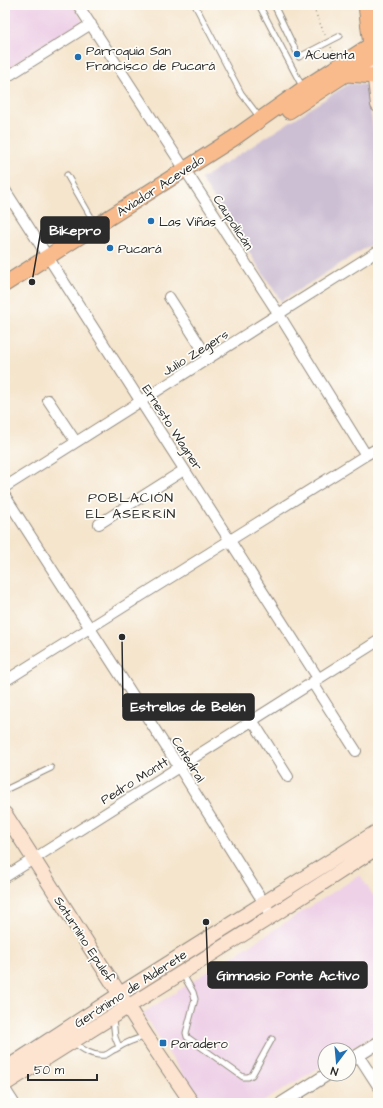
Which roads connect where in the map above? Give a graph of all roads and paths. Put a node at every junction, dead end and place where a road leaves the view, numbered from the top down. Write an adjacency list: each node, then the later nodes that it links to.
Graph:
1 (78, 5): 6 (street, Caupolicán)
2 (195, 5): 16 (lane)
3 (260, 5): 12 (lane)
4 (274, 5): 7 (lane)
5 (366, 5): 8 (main road)
6 (91, 24): 11 (street); 18 (street, Caupolicán)
7 (340, 36)
8 (372, 51): 9 (main road, Aviador Acevedo); 10 (main road); 12 (main road, Aviador Acevedo)
9 (347, 74): 10 (main road); 13 (main road, Aviador Acevedo)
10 (375, 76): 15 (main road)
11 (5, 78)
12 (303, 89): 13 (main road); 14 (main road); 16 (main road, Aviador Acevedo)
13 (318, 92): 14 (main road, Aviador Acevedo)
14 (299, 104): 17 (main road, Aviador Acevedo)
15 (378, 105)
16 (260, 119): 17 (main road, Aviador Acevedo)
17 (234, 138): 18 (main road, Aviador Acevedo)
18 (184, 170): 21 (main road, Aviador Acevedo); 26 (street, Caupolicán)
19 (67, 175): 21 (lane)
20 (5, 190): 23 (street, Ernesto Wagner)
21 (96, 226): 23 (main road, Aviador Acevedo)
22 (378, 251): 26 (street, Julio Zegers)
23 (48, 257): 24 (main road, Aviador Acevedo); 29 (street, Ernesto Wagner)
24 (5, 284)
25 (169, 297): 27 (street)
26 (278, 314): 27 (street, Julio Zegers); 32 (street, Caupolicán)
27 (208, 358): 29 (street, Julio Zegers)
28 (48, 400): 30 (street)
29 (140, 401): 30 (street, Julio Zegers); 33 (street, Ernesto Wagner)
30 (76, 442): 34 (street, Julio Zegers)
31 (378, 448): 32 (street)
32 (366, 455): 37 (street)
33 (184, 470): 36 (street); 37 (street, Ernesto Wagner)
34 (5, 487)
35 (5, 496): 38 (street, Catedral)
36 (99, 524)
37 (230, 540): 38 (street); 40 (street, Ernesto Wagner)
38 (91, 628): 41 (street); 44 (street, Catedral)
39 (378, 640): 40 (street, Pedro Montt)
40 (315, 680): 42 (street, Pedro Montt); 43 (street, Ernesto Wagner)
41 (5, 682)
42 (252, 720): 44 (street, Pedro Montt); 46 (street)
43 (356, 751)
44 (179, 766): 51 (street, Pedro Montt); 53 (street, Catedral)
45 (51, 768): 47 (lane)
46 (288, 777)
47 (5, 790)
48 (5, 814): 51 (main road, Saturnino Epulef)
49 (378, 830): 53 (main road, Gerónimo de Alderete)
50 (378, 847): 54 (main road, Gerónimo de Alderete)
51 (34, 859): 52 (street, Pedro Montt); 56 (main road, Saturnino Epulef)
52 (5, 877)
53 (263, 903): 54 (street, Catedral); 56 (main road, Gerónimo de Alderete)
54 (272, 916): 55 (main road, Gerónimo de Alderete)
55 (182, 973): 57 (main road, Gerónimo de Alderete); 60 (lane)
56 (120, 994): 57 (main road, Saturnino Epulef); 66 (main road, Gerónimo de Alderete)
57 (128, 1006): 58 (main road, Gerónimo de Alderete); 59 (main road, Saturnino Epulef)
58 (112, 1016): 61 (main road, Gerónimo de Alderete); 63 (lane)
59 (147, 1037): 63 (lane); 72 (main road, Saturnino Epulef)
60 (272, 1039)
61 (72, 1041): 63 (lane); 68 (main road, Gerónimo de Alderete)
62 (378, 1043): 64 (street)
63 (119, 1047)
64 (357, 1056)
65 (357, 1062): 69 (street)
66 (5, 1069)
67 (317, 1081): 73 (street)
68 (5, 1084)
69 (378, 1086)
70 (5, 1089): 71 (street)
71 (14, 1103)
72 (192, 1103)
73 (282, 1103)

